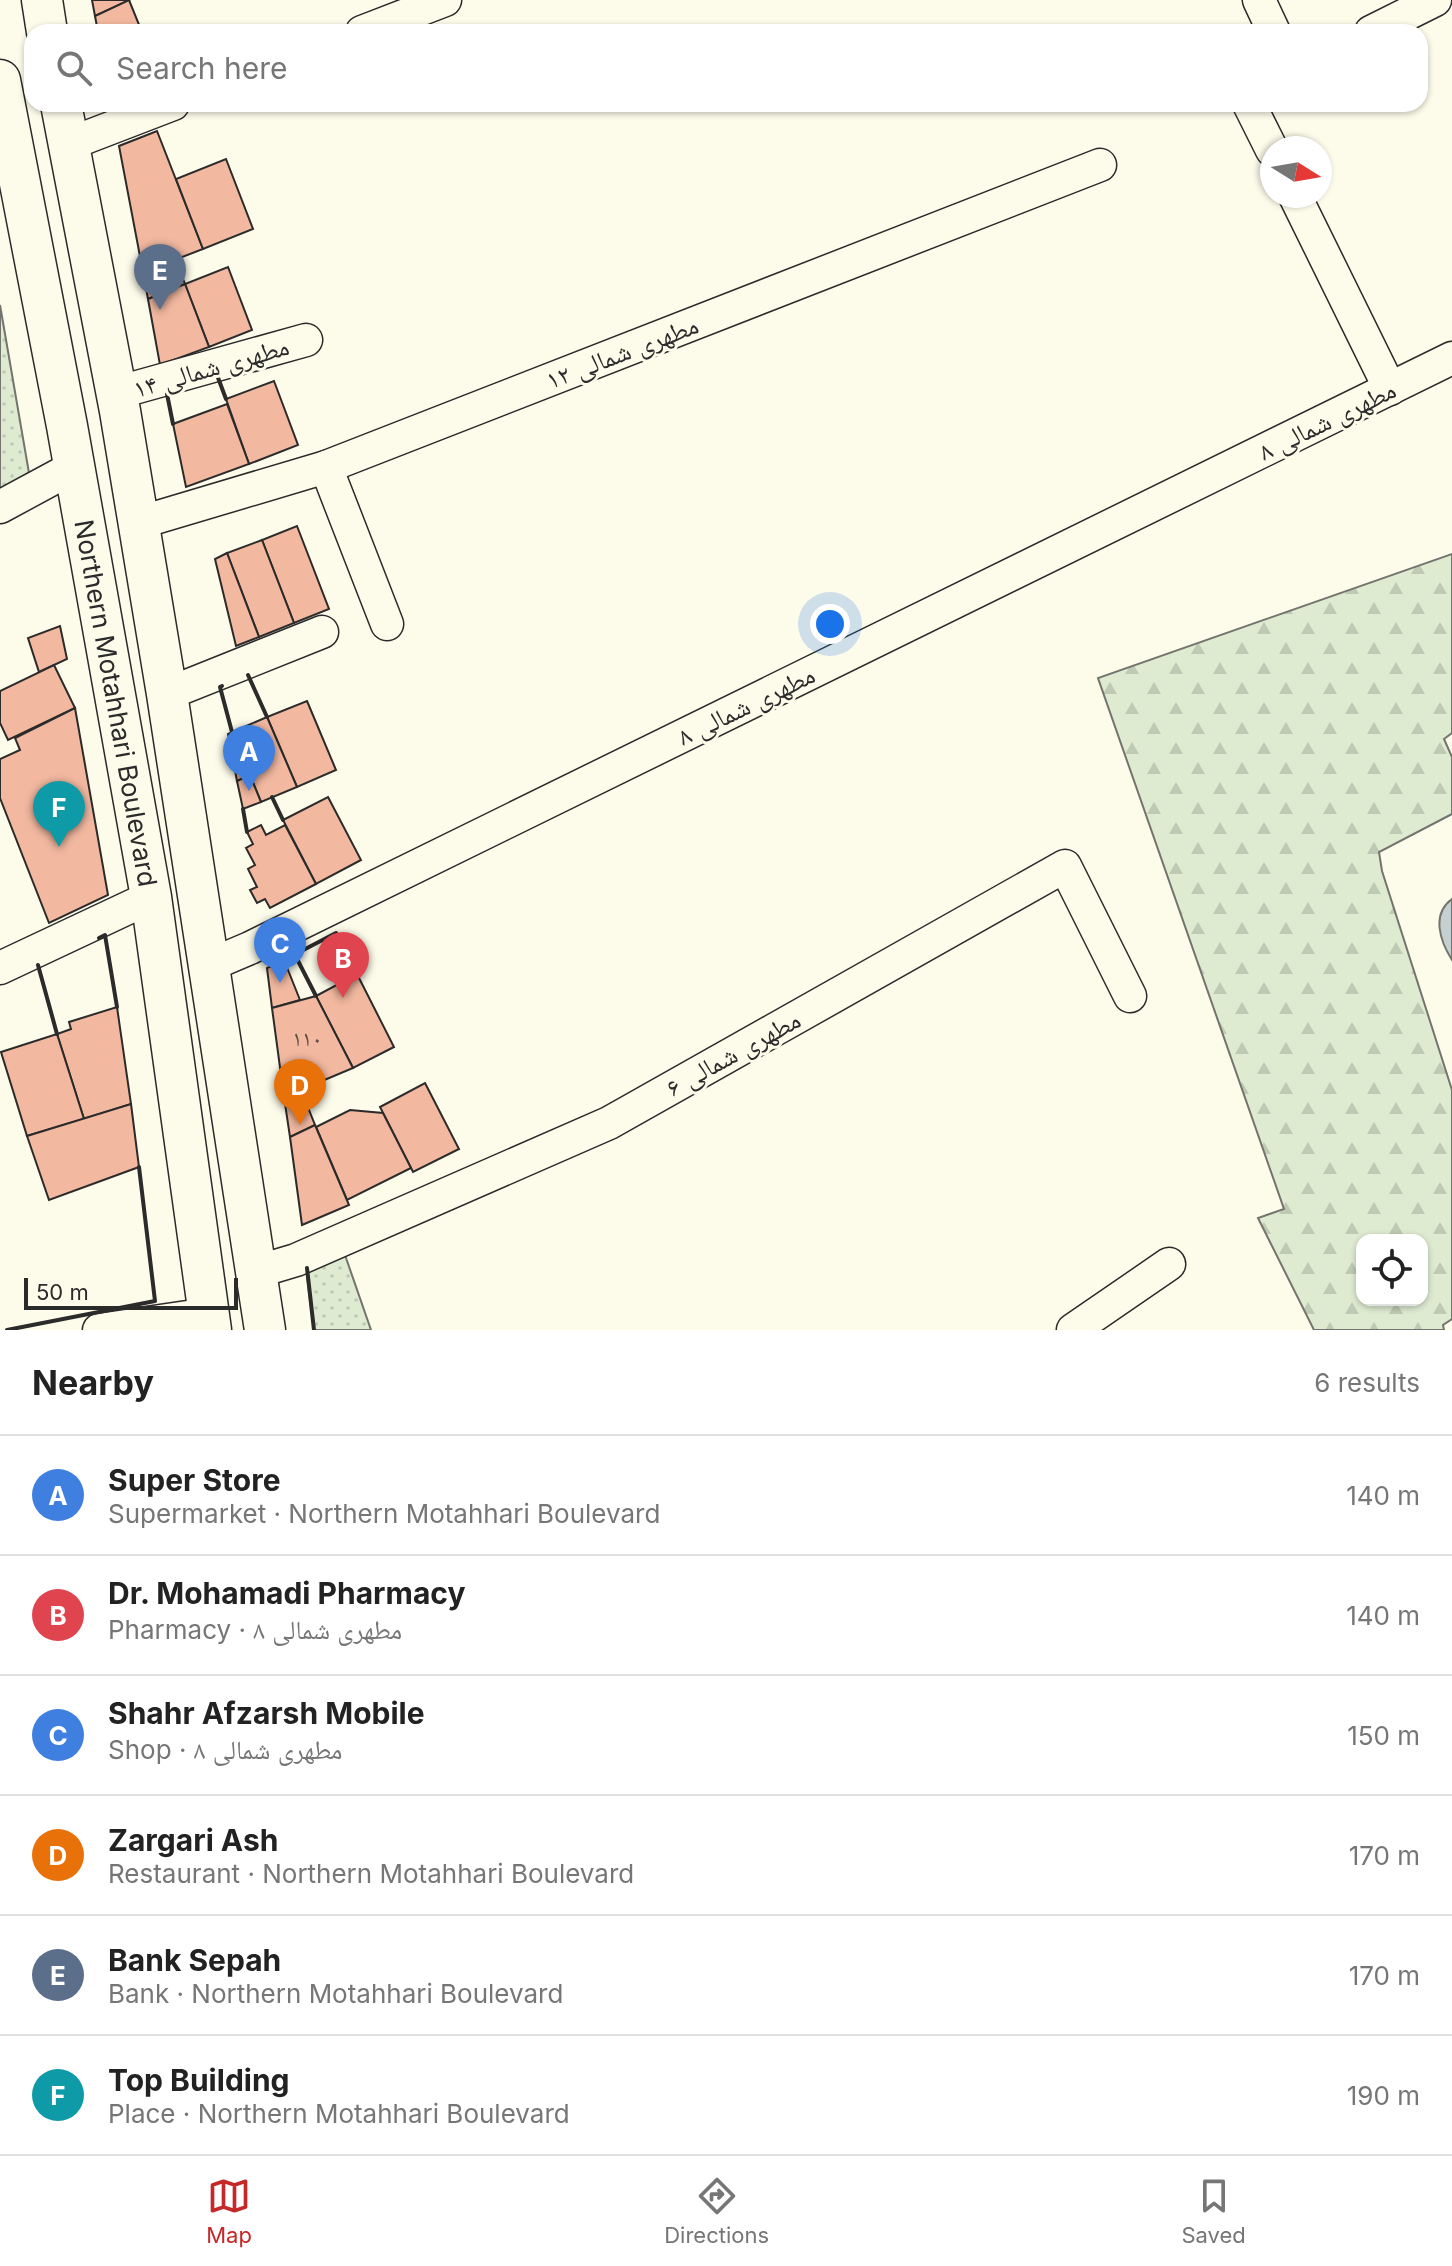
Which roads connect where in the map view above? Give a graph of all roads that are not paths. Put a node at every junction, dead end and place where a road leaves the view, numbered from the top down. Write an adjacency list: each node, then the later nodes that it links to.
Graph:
1 (42, 0): 6 (main road)
2 (445, 0): 7 (street)
3 (1259, 0): 8 (street)
4 (1435, 0): 5 (street)
5 (1387, 17)
6 (46, 24)
7 (383, 24)
8 (1270, 24)
9 (0, 80): 13 (main road, Northern Motahhari Boulevard)
10 (63, 112): 15 (main road, Northern Motahhari Boulevard)
11 (152, 112): 15 (street)
12 (1253, 112): 14 (street)
13 (4, 121): 22 (main road, Northern Motahhari Boulevard)
14 (1265, 136)
15 (69, 144): 21 (main road, Northern Motahhari Boulevard)
16 (1100, 165): 23 (street, ۱۲ مطهری شمالی)
17 (1301, 208): 20 (street)
18 (306, 340): 21 (street, ۱۴ مطهری شمالی)
19 (1452, 358): 20 (street, ۸ مطهری شمالی)
20 (1390, 389): 30 (street, ۸ مطهری شمالی)
21 (116, 393): 25 (main road, Northern Motahhari Boulevard)
22 (74, 467): 24 (street); 29 (main road, Northern Motahhari Boulevard)
23 (326, 467): 25 (street, ۱۲ مطهری شمالی); 26 (street)
24 (0, 507)
25 (138, 523): 28 (main road, Northern Motahhari Boulevard)
26 (387, 624)
27 (322, 632): 28 (street)
28 (167, 694): 30 (main road, Northern Motahhari Boulevard)
29 (151, 897): 31 (street); 35 (main road, Northern Motahhari Boulevard)
30 (210, 965): 34 (main road, Northern Motahhari Boulevard)
31 (0, 968)
32 (1130, 996): 34 (street, ۶ مطهری شمالی)
33 (1169, 1264): 38 (street)
34 (256, 1272): 37 (main road, Northern Motahhari Boulevard)
35 (210, 1322): 36 (street)
36 (99, 1330)
37 (265, 1330)
38 (1073, 1330)

